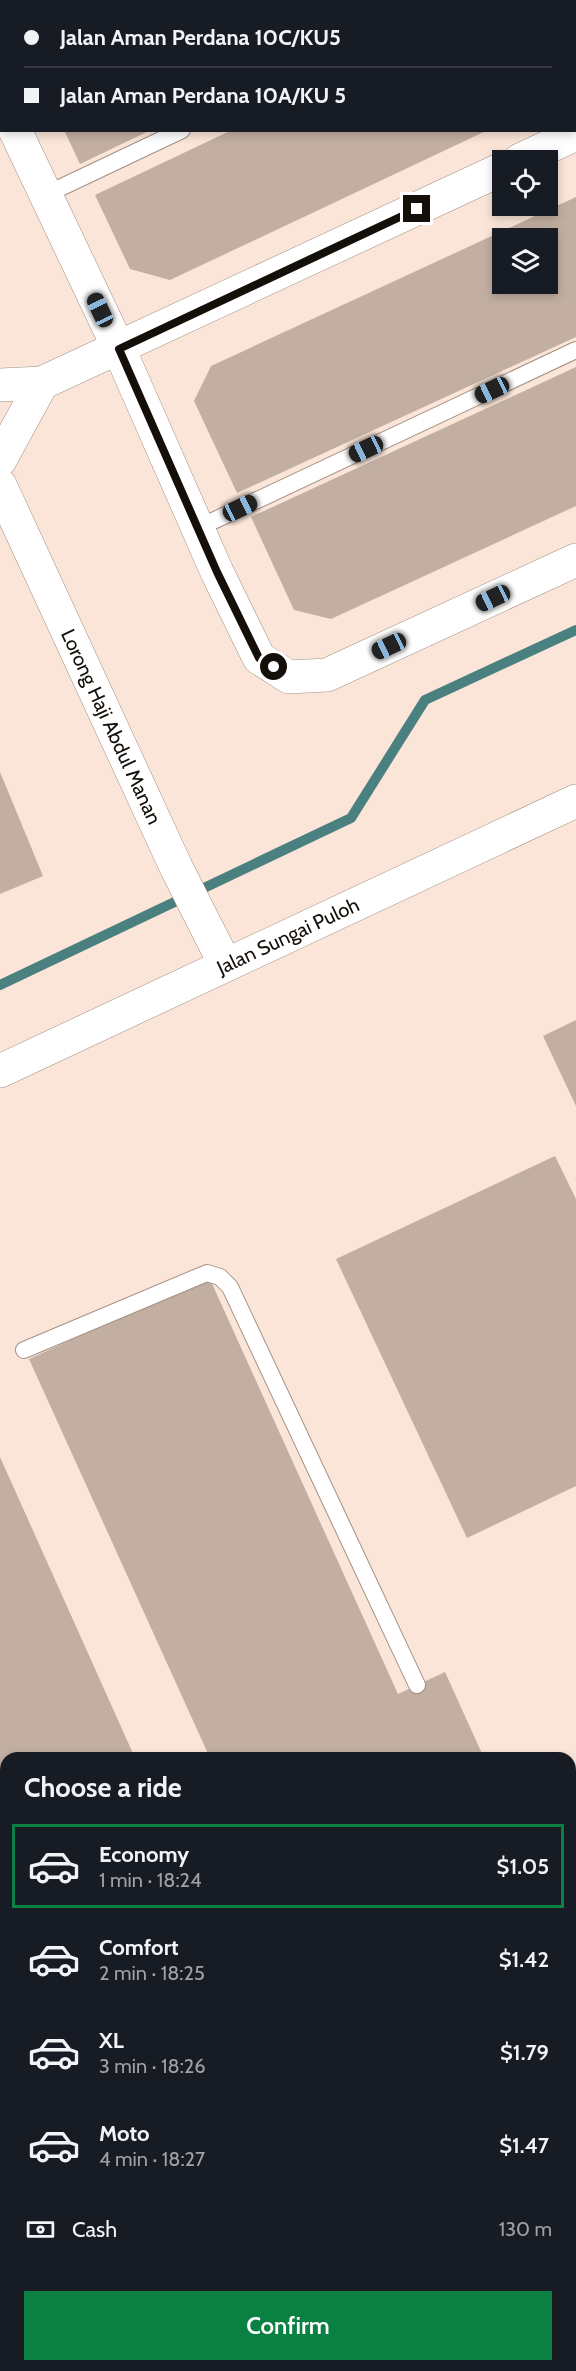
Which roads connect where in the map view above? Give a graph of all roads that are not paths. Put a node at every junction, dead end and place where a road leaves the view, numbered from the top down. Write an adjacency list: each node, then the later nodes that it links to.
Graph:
1 (16, 132): 6 (street)
2 (178, 132): 6 (lane)
3 (576, 134): 4 (street)
4 (542, 150)
5 (492, 174): 7 (street)
6 (45, 195): 7 (street)
7 (119, 349): 9 (street); 13 (street)
8 (576, 350): 13 (lane)
9 (42, 383): 10 (street); 11 (street)
10 (0, 385)
11 (0, 460)
12 (0, 485): 16 (street, Lorong Haji Abdul Manan)
13 (198, 528): 14 (street)
14 (576, 560)
15 (576, 801): 16 (street, Jalan Sungai Puloh)
16 (225, 964): 17 (street, Jalan Sungai Puloh)
17 (0, 1071)
18 (24, 1350): 19 (lane)
19 (417, 1685)

